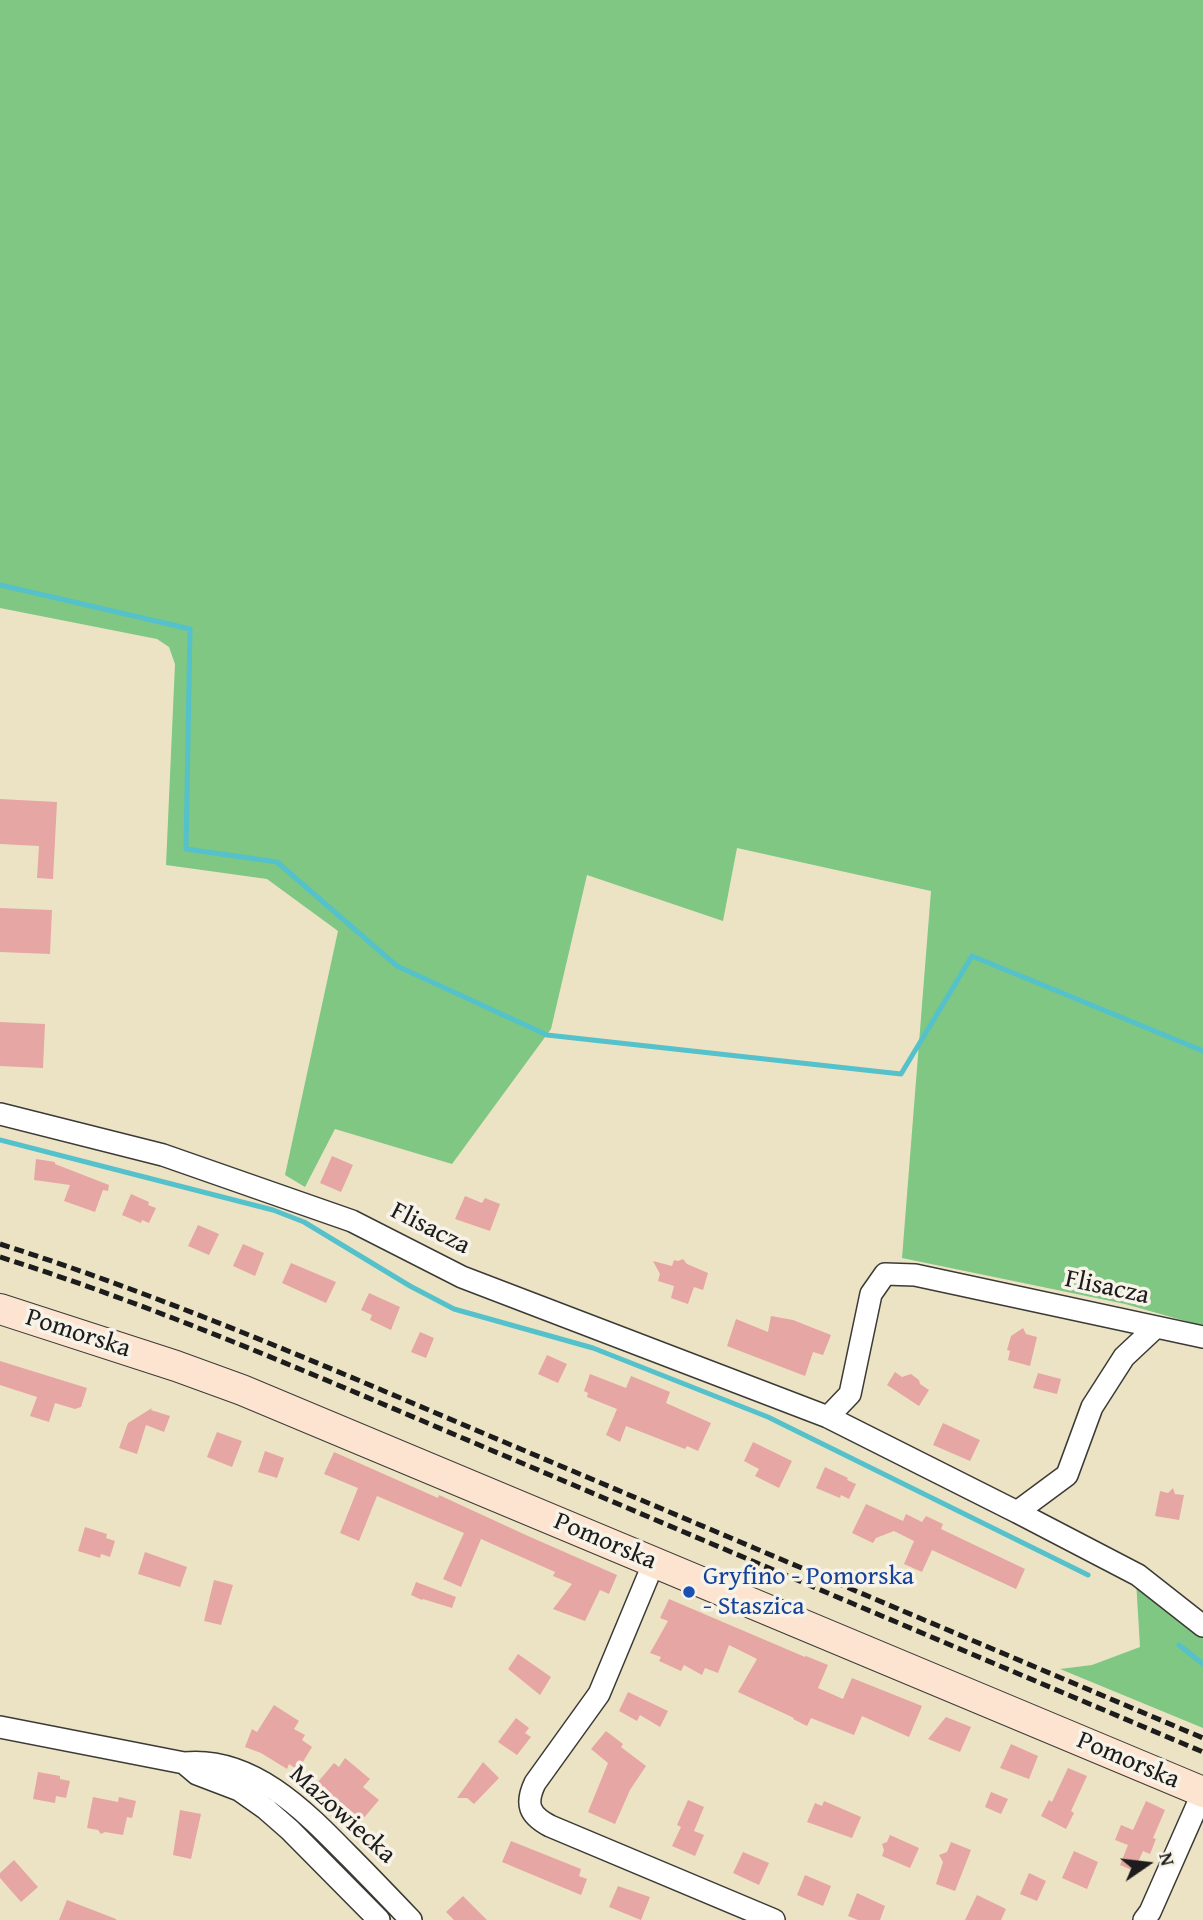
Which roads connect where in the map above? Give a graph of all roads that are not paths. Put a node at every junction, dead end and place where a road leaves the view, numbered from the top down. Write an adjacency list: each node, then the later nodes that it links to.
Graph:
1 (0, 1114): 5 (street, Flisacza)
2 (0, 1309): 7 (street, Pomorska)
3 (1156, 1327): 4 (street); 5 (street, Flisacza); 6 (street, Flisacza)
4 (1203, 1337)
5 (828, 1417): 6 (street, Flisacza)
6 (1017, 1511): 8 (street)
7 (654, 1562): 11 (street, Pomorska); 14 (street)
8 (1203, 1626)
9 (0, 1727): 10 (street, Mazowiecka)
10 (184, 1763): 12 (street, Mazowiecka); 13 (street, Mazowiecka)
11 (1203, 1792): 15 (street)
12 (379, 1920)
13 (411, 1920)
14 (774, 1920)
15 (1144, 1920)

